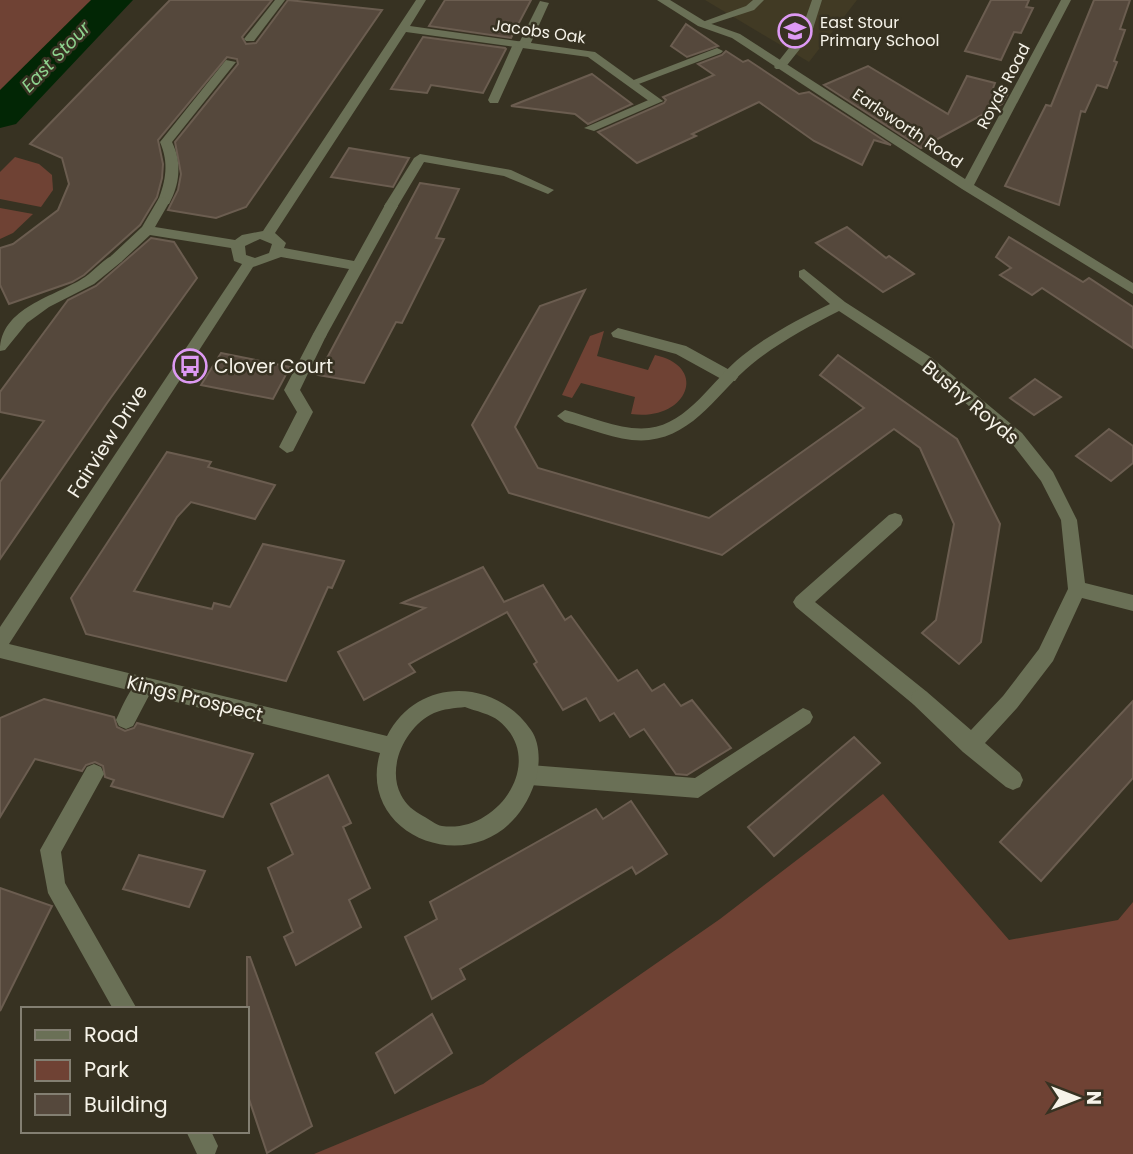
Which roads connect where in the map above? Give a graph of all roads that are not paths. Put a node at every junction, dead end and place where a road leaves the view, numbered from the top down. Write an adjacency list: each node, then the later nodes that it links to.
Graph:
1 (281, 0): 10 (street)
2 (421, 0): 9 (street)
3 (662, 0): 8 (street, Earlsworth Road)
4 (759, 0): 8 (street)
5 (817, 0): 14 (street)
6 (1066, 0): 18 (street, Royds Road)
7 (544, 3): 11 (street)
8 (702, 24): 14 (street, Earlsworth Road)
9 (403, 28): 11 (street, Jacobs Oak); 21 (street)
10 (250, 38)
11 (522, 44): 15 (street, Jacobs Oak); 16 (street)
12 (717, 51): 15 (street)
13 (230, 62): 20 (street)
14 (780, 67): 18 (street, Earlsworth Road)
15 (632, 83): 17 (street, Jacobs Oak)
16 (494, 100)
17 (590, 128)
18 (967, 186): 27 (street, Earlsworth Road)
19 (548, 190): 25 (street)
20 (146, 230): 22 (street); 30 (street)
21 (267, 235): 22 (street); 23 (street)
22 (238, 245): 24 (street)
23 (279, 252): 24 (street); 25 (street)
24 (248, 263): 37 (street, Fairview Drive)
25 (358, 266): 33 (street)
26 (804, 274): 28 (street, Bushy Royds)
27 (1133, 289)
28 (839, 305): 31 (street); 35 (street, Bushy Royds)
29 (618, 333): 31 (street)
30 (0, 346)
31 (730, 377): 32 (street)
32 (565, 416)
33 (287, 447)
34 (895, 520): 42 (street)
35 (1077, 589): 36 (street); 42 (street)
36 (1133, 603)
37 (0, 642)
38 (0, 650): 39 (street, Kings Prospect)
39 (145, 686): 41 (street); 43 (street, Kings Prospect)
40 (803, 717): 45 (street)
41 (126, 720)
42 (970, 745): 46 (street)
43 (390, 746): 45 (street); 45 (street)
44 (94, 774): 47 (street)
45 (530, 775)
46 (1013, 780)
47 (125, 1007)

